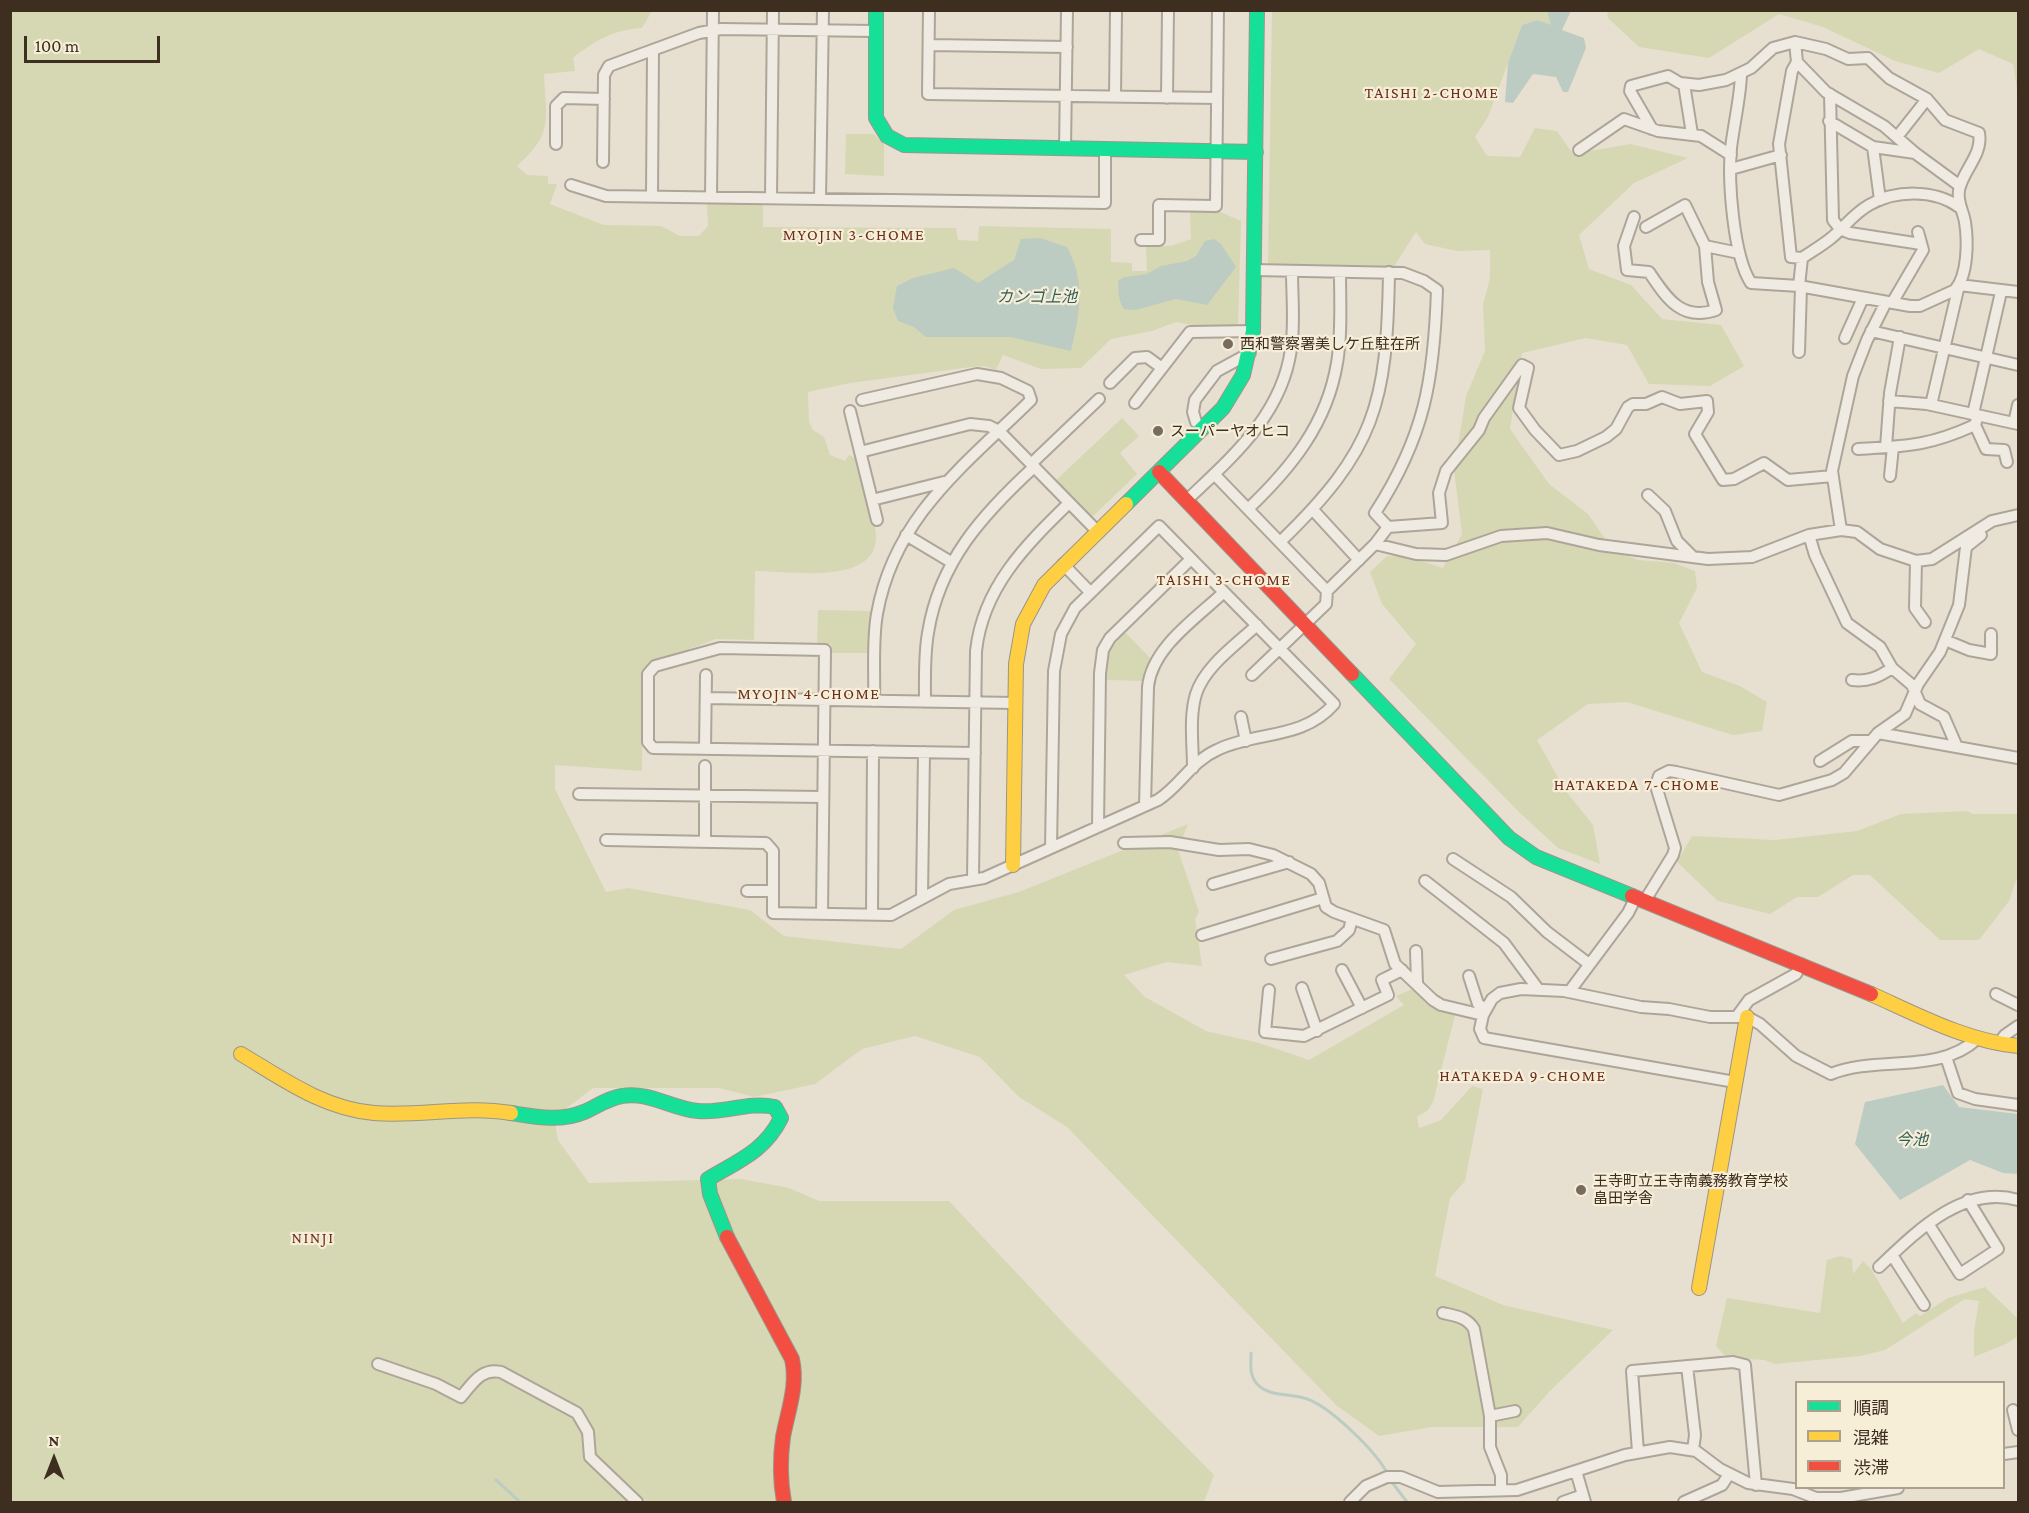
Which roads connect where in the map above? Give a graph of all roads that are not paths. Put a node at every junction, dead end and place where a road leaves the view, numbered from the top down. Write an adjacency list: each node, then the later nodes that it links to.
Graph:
1 (713, 10): 12 (street)
2 (773, 10): 11 (street)
3 (823, 10): 13 (street)
4 (876, 10): 14 (street)
5 (929, 10): 16 (street)
6 (1067, 10): 17 (street)
7 (1116, 10): 24 (street)
8 (1168, 10): 25 (street)
9 (1218, 10): 26 (street)
10 (1257, 10): 39 (street)
11 (773, 29): 12 (street); 13 (street); 49 (street)
12 (713, 30): 18 (street); 48 (street)
13 (822, 30): 14 (street); 50 (street)
14 (876, 31): 35 (street)
15 (1795, 42): 19 (street); 20 (street); 28 (street)
16 (929, 45): 17 (street); 23 (street)
17 (1067, 47): 23 (street)
18 (654, 50): 27 (street); 47 (street)
19 (1797, 62): 22 (street); 42 (street)
20 (1741, 75): 21 (street); 41 (street)
21 (1684, 84): 30 (street); 31 (street)
22 (1830, 94): 29 (street); 32 (street)
23 (1066, 96): 24 (street); 35 (street)
24 (1115, 97): 25 (street)
25 (1167, 98): 26 (street)
26 (1217, 98): 38 (street)
27 (604, 99): 33 (street); 43 (street)
28 (1927, 99): 32 (street); 46 (street)
29 (1829, 121): 34 (street); 55 (street)
30 (1652, 129): 31 (street); 37 (street)
31 (1692, 134): 41 (street)
32 (1897, 137): 40 (street)
33 (556, 144)
34 (1873, 147): 40 (street); 51 (street)
35 (1065, 149): 36 (street)
36 (1105, 150): 38 (street); 50 (street)
37 (1579, 150)
38 (1216, 151): 39 (street); 57 (street)
39 (1256, 152): 62 (street)
40 (1914, 153): 46 (street)
41 (1731, 155): 44 (street)
42 (1780, 155): 44 (street); 61 (street)
43 (603, 162)
44 (1731, 169): 60 (street)
45 (571, 185): 47 (street)
46 (1960, 186): 52 (street)
47 (652, 196): 48 (street)
48 (711, 197): 49 (street)
49 (771, 198): 50 (street)
50 (820, 199)
51 (1880, 200): 52 (street); 55 (street)
52 (1959, 207): 66 (street)
53 (1634, 218): 59 (street)
54 (1646, 227): 59 (street)
55 (1840, 230): 58 (street); 61 (street)
56 (1918, 232): 58 (street)
57 (1141, 240)
58 (1921, 244): 71 (street)
59 (1705, 246): 60 (street)
60 (1739, 253): 67 (street)
61 (1802, 258): 67 (street)
62 (1254, 270): 63 (street); 73 (street)
63 (1293, 271): 64 (street); 102 (street)
64 (1340, 272): 65 (street); 110 (street)
65 (1389, 272): 111 (street); 115 (street)
66 (1959, 285): 68 (street); 71 (street); 76 (street)
67 (1800, 286): 70 (street); 77 (street)
68 (2001, 292): 69 (street); 79 (street)
69 (2019, 292)
70 (1863, 298): 71 (street); 75 (street)
71 (1889, 303): 72 (street)
72 (1871, 331): 74 (street); 103 (street)
73 (1253, 332): 78 (street); 81 (street)
74 (1900, 337): 76 (street); 87 (street)
75 (1845, 338)
76 (1945, 348): 79 (street); 89 (street)
77 (1799, 351)
78 (1250, 352): 82 (street); 84 (street)
79 (1986, 357): 80 (street); 92 (street)
80 (2019, 365)
81 (1162, 368): 83 (street); 88 (street)
82 (1220, 368): 84 (street); 94 (street)
83 (1110, 383)
84 (1239, 383): 94 (street)
85 (1099, 399): 100 (street)
86 (862, 400): 95 (street)
87 (1889, 401): 89 (street); 96 (street)
88 (1135, 403)
89 (1931, 405): 92 (street)
90 (2019, 405): 93 (street)
91 (850, 411): 98 (street)
92 (1975, 418): 93 (street); 96 (street); 99 (street)
93 (2017, 424)
94 (1203, 429): 101 (street)
95 (999, 431): 98 (street); 100 (street); 105 (street)
96 (1889, 447): 97 (street); 104 (street)
97 (1858, 448)
98 (860, 452): 107 (street)
99 (2007, 462)
100 (1032, 466): 109 (street); 126 (street)
101 (1159, 472): 108 (street); 117 (street)
102 (1214, 474): 108 (street); 110 (street)
103 (1833, 476): 115 (street); 116 (street)
104 (1890, 476)
105 (946, 482): 107 (street); 119 (street)
106 (1648, 495): 122 (street)
107 (872, 500): 113 (street)
108 (1187, 500): 132 (street)
109 (1069, 503): 117 (street); 146 (street)
110 (1248, 509): 120 (street)
111 (1313, 510): 120 (street); 124 (street)
112 (2019, 515): 114 (street)
113 (877, 520)
114 (1992, 521): 125 (street); 135 (street)
115 (1388, 526): 121 (street)
116 (1841, 530): 118 (street); 125 (street)
117 (1097, 531): 127 (street)
118 (1809, 535): 122 (street); 137 (street)
119 (906, 536): 126 (street); 144 (street)
120 (1280, 542): 128 (street)
121 (1376, 544): 122 (street); 124 (street)
122 (1693, 558)
123 (1191, 559): 129 (street); 130 (street); 165 (street)
124 (1359, 560): 128 (street)
125 (1916, 561): 131 (street)
126 (951, 562): 145 (street)
127 (1064, 564): 129 (street); 147 (street)
128 (1327, 591): 132 (street)
129 (1090, 592): 169 (street)
130 (1224, 592): 133 (street); 164 (street)
131 (1925, 622)
132 (1305, 624): 136 (street); 180 (street)
133 (1257, 625): 136 (street); 160 (street)
134 (1991, 634): 135 (street)
135 (1945, 640): 141 (street)
136 (1280, 649): 139 (street); 150 (street)
137 (1892, 668): 140 (street); 141 (street)
138 (706, 675): 142 (street)
139 (1252, 675)
140 (1852, 680)
141 (1916, 692): 149 (street); 151 (street)
142 (706, 698): 143 (street); 152 (street)
143 (824, 700): 144 (street); 152 (street); 153 (street)
144 (874, 701): 145 (street)
145 (925, 702): 146 (street)
146 (975, 702): 147 (street); 156 (street)
147 (1015, 703): 172 (street)
148 (1241, 717): 150 (street)
149 (1874, 737): 151 (street); 158 (street); 180 (street)
150 (1246, 741): 160 (street)
151 (1957, 747): 157 (street)
152 (705, 749): 153 (street)
153 (824, 750): 154 (street); 163 (street)
154 (873, 751): 155 (street); 182 (street)
155 (924, 752): 156 (street); 178 (street)
156 (975, 753): 173 (street)
157 (2019, 758)
158 (1820, 761)
159 (705, 766): 162 (street)
160 (1192, 768): 164 (street)
161 (579, 794): 162 (street)
162 (705, 796): 163 (street); 167 (street)
163 (823, 797): 181 (street)
164 (1145, 806): 165 (street)
165 (1098, 827): 169 (street)
166 (606, 840): 167 (street)
167 (705, 842): 177 (street)
168 (1124, 843): 171 (street)
169 (1051, 848): 172 (street)
170 (1453, 859): 187 (street)
171 (1289, 862): 175 (street); 179 (street)
172 (1013, 865): 173 (street)
173 (973, 879): 178 (street)
174 (1425, 881): 194 (street)
175 (1213, 884)
176 (747, 891): 177 (street)
177 (773, 891): 181 (street)
178 (922, 897): 182 (street)
179 (1323, 898): 183 (street); 184 (street)
180 (1639, 900): 187 (street); 188 (street)
181 (822, 914): 182 (street)
182 (872, 914)
183 (1352, 919): 186 (street); 190 (street)
184 (1202, 936)
185 (1416, 951): 192 (street)
186 (1271, 959)
187 (1589, 964): 196 (street)
188 (1800, 964): 201 (street); 204 (street)
189 (1342, 970): 199 (street)
190 (1402, 970): 192 (street); 199 (street)
191 (1469, 976): 200 (street)
192 (1417, 983): 200 (street)
193 (1302, 988): 203 (street)
194 (1538, 989): 196 (street); 200 (street)
195 (1269, 990): 203 (street)
196 (1569, 992): 201 (street)
197 (1995, 994): 198 (street)
198 (2019, 1005)
199 (1362, 1008): 203 (street)
200 (1484, 1012): 209 (street)
201 (1743, 1016): 208 (street); 209 (street)
202 (2019, 1026): 205 (street)
203 (1317, 1031)
204 (1977, 1039): 205 (street); 208 (street)
205 (1998, 1044): 206 (street)
206 (2019, 1046)
207 (241, 1054): 236 (street)
208 (1946, 1057): 210 (street)
209 (1736, 1082): 216 (street)
210 (2019, 1105)
211 (1968, 1200): 212 (street); 213 (street); 213 (street)
212 (2019, 1200)
213 (1929, 1225): 214 (street)
214 (1892, 1255): 215 (street); 217 (street)
215 (1879, 1267)
216 (1699, 1288)
217 (1924, 1305)
218 (1443, 1313): 223 (street)
219 (378, 1364): 235 (street)
220 (1687, 1366): 225 (street); 226 (street); 229 (street)
221 (2013, 1410): 224 (street)
222 (1515, 1411): 223 (street)
223 (1490, 1416): 231 (street)
224 (2019, 1430)
225 (1693, 1450): 226 (street); 228 (street)
226 (1638, 1452): 227 (street)
227 (1576, 1471): 231 (street); 232 (street)
228 (1729, 1474): 229 (street); 233 (street)
229 (1756, 1485): 234 (street)
230 (1892, 1489): 234 (street)
231 (1501, 1490): 237 (street)
232 (1584, 1499): 238 (street)
233 (1702, 1499): 239 (street)
234 (1824, 1501)
235 (638, 1503)
236 (784, 1503)
237 (1350, 1503)
238 (1563, 1503)
239 (1684, 1503)

